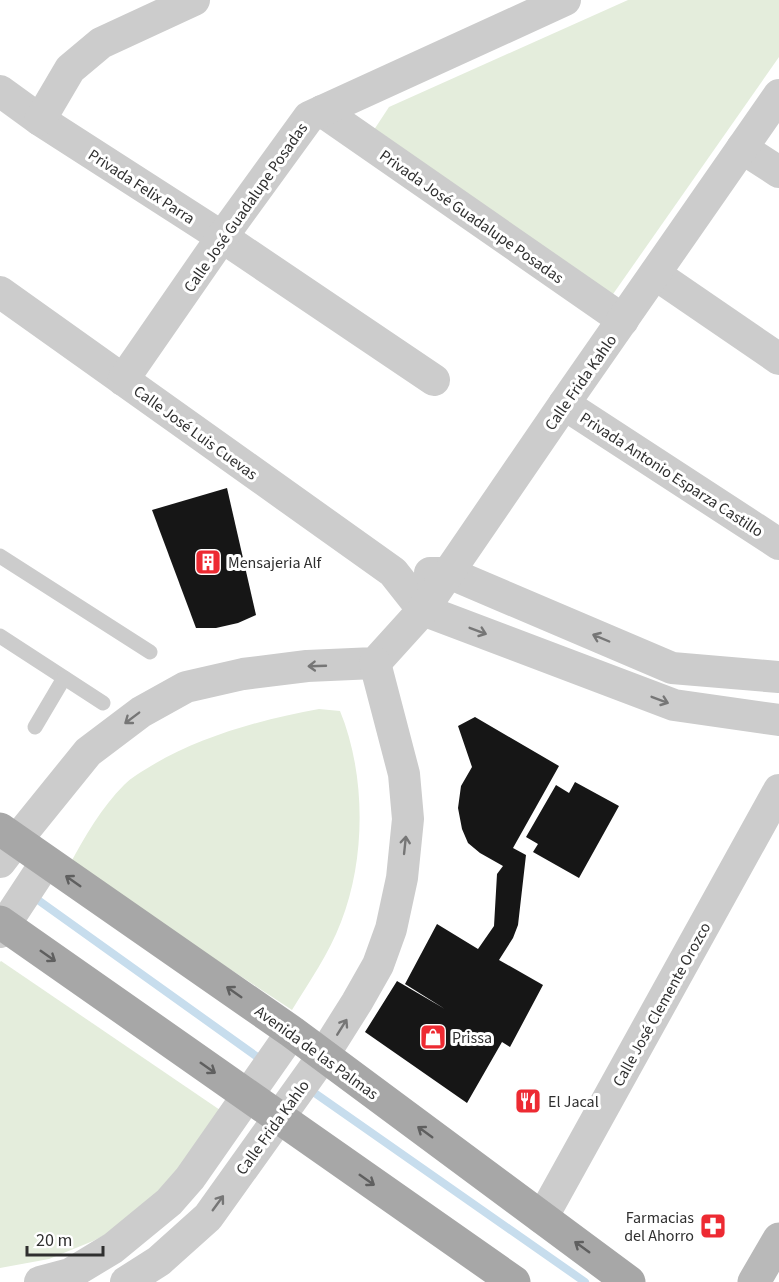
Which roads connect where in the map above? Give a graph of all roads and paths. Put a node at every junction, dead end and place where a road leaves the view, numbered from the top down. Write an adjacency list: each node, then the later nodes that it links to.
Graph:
1 (194, 0): 6 (street)
2 (565, 0): 5 (street, Calle José Guadalupe Posadas)
3 (0, 91): 6 (street, Privada Felix Parra)
4 (779, 95): 7 (street, Calle Frida Kahlo)
5 (322, 111): 9 (street, Calle José Guadalupe Posadas); 12 (street, Privada José Guadalupe Posadas)
6 (40, 120): 9 (street, Privada Felix Parra)
7 (742, 148): 8 (street); 10 (street, Calle Frida Kahlo)
8 (779, 172)
9 (222, 237): 14 (street, Calle José Guadalupe Posadas); 15 (street, Privada Felix Parra)
10 (655, 274): 12 (street, Calle Frida Kahlo); 13 (street)
11 (0, 292): 14 (street, Calle José Luis Cuevas)
12 (623, 320): 16 (street, Calle Frida Kahlo)
13 (779, 359)
14 (123, 380): 19 (street, Calle José Luis Cuevas)
15 (434, 380)
16 (564, 404): 17 (street, Privada Antonio Esparza Castillo); 20 (street, Calle Frida Kahlo)
17 (779, 544)
18 (0, 556): 23 (lane)
19 (393, 572): 20 (street); 21 (street, Calle José Luis Cuevas)
20 (449, 573): 21 (street, Calle Frida Kahlo); 25 (street, one-way to 20)
21 (423, 610): 24 (street, Calle Frida Kahlo); 28 (street, one-way to 28)
22 (0, 636): 26 (lane)
23 (150, 652)
24 (375, 663): 31 (street, one-way to 31); 35 (street, Calle Frida Kahlo, one-way to 24)
25 (779, 677)
26 (64, 678): 27 (lane); 29 (lane)
27 (104, 703)
28 (779, 720)
29 (34, 727)
30 (779, 790): 38 (street, Calle José Clemente Orozco)
31 (5, 844): 32 (main road, Avenida de las Palmas)
32 (46, 862): 33 (street); 34 (main road, Avenida de las Palmas, one-way to 32)
33 (1, 927): 36 (main road, one-way to 36)
34 (292, 1032): 35 (main road, Avenida de las Palmas); 36 (street)
35 (323, 1056): 37 (street, Calle Frida Kahlo); 38 (main road, Avenida de las Palmas, one-way to 35)
36 (247, 1096): 37 (main road); 40 (street)
37 (278, 1118): 41 (street, Calle Frida Kahlo, one-way to 37); 42 (main road, one-way to 42)
38 (542, 1218): 43 (main road, Avenida de las Palmas, one-way to 38)
39 (779, 1239): 44 (main road)
40 (40, 1282)
41 (126, 1282)
42 (514, 1282)
43 (629, 1282)
44 (754, 1282)

